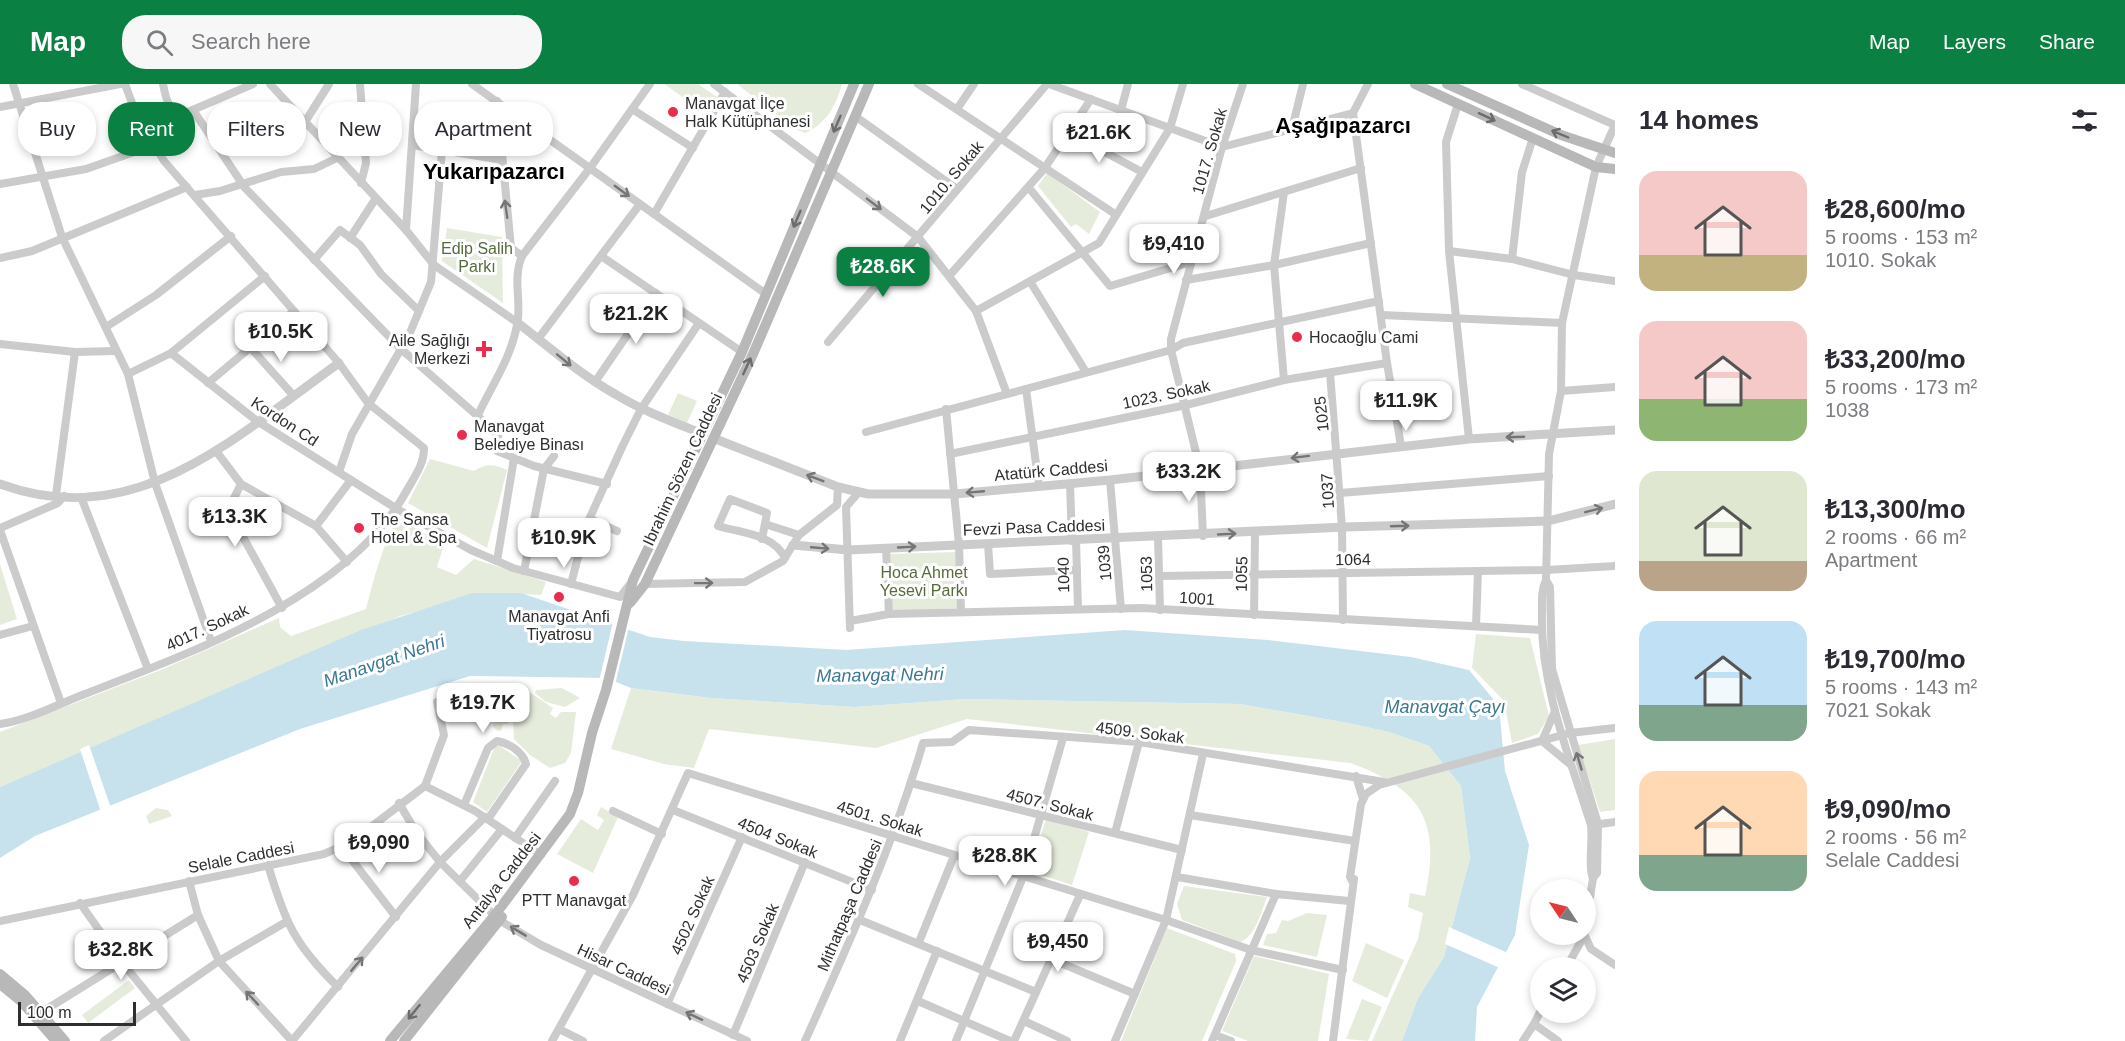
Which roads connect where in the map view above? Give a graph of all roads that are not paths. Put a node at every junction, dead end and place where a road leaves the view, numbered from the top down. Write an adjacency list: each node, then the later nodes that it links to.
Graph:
1 (13, 84): 29 (street)
2 (120, 84): 30 (street)
3 (125, 84): 31 (street)
4 (164, 84): 32 (street)
5 (253, 84): 37 (street)
6 (270, 84): 33 (street)
7 (329, 84): 44 (street)
8 (360, 84): 73 (street)
9 (416, 84): 52 (street)
10 (472, 84): 28 (street)
11 (650, 84): 38 (street)
12 (714, 84): 26 (street)
13 (854, 84): 63 (main road, Ibrahim Sözen Caddesi, one-way to 63)
14 (869, 84): 43 (main road, Ibrahim Sözen Caddesi)
15 (918, 84): 39 (street)
16 (974, 84): 39 (street)
17 (1048, 84): 27 (street); 50 (street, 1010. Sokak)
18 (1128, 84): 40 (street)
19 (1183, 84): 47 (street)
20 (1243, 84): 53 (street, 1017. Sokak)
21 (1303, 84): 48 (street)
22 (1368, 84): 42 (street)
23 (1414, 84): 35 (main road)
24 (1447, 84): 55 (main road, one-way to 24)
25 (1522, 84): 46 (street)
26 (725, 92): 54 (street); 63 (street)
27 (1091, 99): 40 (street); 49 (street)
28 (497, 101): 62 (street); 65 (street)
29 (18, 102)
30 (29, 102)
31 (132, 102)
32 (167, 102)
33 (287, 102)
34 (18, 104): 36 (street)
35 (1458, 104): 51 (main road, one-way to 51); 91 (street)
36 (0, 106)
37 (195, 109)
38 (632, 109): 54 (street); 65 (street)
39 (957, 110): 50 (street)
40 (1120, 110): 47 (street)
41 (195, 113): 72 (street)
42 (1353, 113): 48 (street); 67 (street)
43 (855, 116): 69 (main road, Ibrahim Sözen Caddesi); 77 (street)
44 (306, 120)
45 (306, 123): 61 (street)
46 (1615, 125): 55 (street)
47 (1170, 128): 53 (street); 70 (street)
48 (1292, 129): 53 (street)
49 (1068, 132): 66 (street); 70 (street)
50 (1001, 138): 66 (street); 77 (street, 1010. Sokak)
51 (1533, 138): 64 (main road); 96 (street)
52 (412, 145): 85 (street)
53 (1222, 147): 84 (street, 1017. Sokak)
54 (693, 148): 82 (street)
55 (1610, 152): 64 (street)
56 (36, 156): 71 (street)
57 (123, 156): 71 (street)
58 (163, 156): 75 (street)
59 (442, 156): 99 (street)
60 (478, 156): 62 (street)
61 (337, 158): 72 (street); 73 (street)
62 (502, 160): 93 (street, one-way to 62)
63 (820, 165): 69 (street); 108 (main road, Ibrahim Sözen Caddesi, one-way to 108)
64 (1596, 167): 68 (main road); 101 (street)
65 (590, 168): 81 (street, one-way to 81); 93 (street)
66 (1045, 168): 76 (street); 83 (street)
67 (1361, 168): 78 (street); 90 (street)
68 (1615, 169)
69 (830, 171): 88 (street, one-way to 88); 154 (main road, Ibrahim Sözen Caddesi, one-way to 69)
70 (1142, 172): 83 (street)
71 (43, 178): 74 (street); 87 (street)
72 (241, 183): 79 (street); 97 (street)
73 (361, 183): 80 (street)
74 (0, 184)
75 (187, 187): 79 (street); 87 (street)
76 (1029, 188): 92 (street); 103 (street)
77 (957, 189): 88 (street, 1010. Sokak)
78 (1284, 192): 84 (street); 100 (street)
79 (195, 195): 86 (street)
80 (376, 198): 85 (street); 89 (street)
81 (640, 204): 82 (street); 94 (street)
82 (654, 214): 108 (street)
83 (1115, 214): 92 (street)
84 (1206, 216): 98 (street, 1017. Sokak)
85 (406, 230): 99 (street)
86 (231, 236): 102 (street); 121 (street)
87 (62, 237): 95 (street); 121 (street)
88 (918, 237): 103 (street); 123 (street, 1010. Sokak)
89 (350, 238): 97 (street); 112 (street)
90 (1371, 243): 100 (street); 109 (street)
91 (1449, 251): 96 (street); 116 (street)
92 (1082, 254): 98 (street); 106 (street)
93 (522, 256): 110 (street)
94 (601, 256): 107 (street); 122 (street)
95 (0, 258)
96 (1512, 259): 101 (street)
97 (314, 260): 126 (street)
98 (1191, 262): 104 (street, 1017. Sokak)
99 (434, 265): 112 (street); 114 (street)
100 (1274, 265): 104 (street); 117 (street)
101 (1574, 275): 105 (street); 120 (street)
102 (265, 276): 111 (street); 131 (street)
103 (949, 276): 113 (street)
104 (1186, 280): 127 (street, 1017. Sokak)
105 (1615, 281)
106 (1030, 283): 113 (street); 134 (street)
107 (656, 293): 119 (street); 138 (street)
108 (766, 294): 130 (main road, Ibrahim Sözen Caddesi)
109 (1379, 302): 115 (street); 117 (street)
110 (516, 303): 114 (street); 118 (street)
111 (294, 311): 125 (street); 132 (street)
112 (419, 311): 126 (street)
113 (976, 311): 143 (street)
114 (501, 312): 118 (street)
115 (1382, 315): 116 (street); 133 (street)
116 (1455, 319): 120 (street); 156 (street)
117 (1279, 322): 127 (street); 137 (street)
118 (518, 323): 122 (street, Atatürk Caddesi); 149 (street)
119 (699, 323): 130 (street); 147 (street)
120 (1562, 323): 142 (street)
121 (106, 327): 128 (street)
122 (538, 339): 138 (street, Atatürk Caddesi, one-way to 138)
123 (828, 342)
124 (0, 345): 129 (street)
125 (250, 347): 139 (street); 144 (street)
126 (401, 349): 145 (street); 149 (street)
127 (1171, 350): 134 (street); 146 (street, 1017. Sokak)
128 (115, 351): 129 (street); 136 (street)
129 (75, 352): 179 (street)
130 (742, 352): 154 (main road, Ibrahim Sözen Caddesi)
131 (171, 353): 136 (street); 139 (street, Kordon Cd)
132 (339, 363): 144 (street); 145 (street)
133 (1387, 363): 135 (street, 1023. Sokak); 157 (street)
134 (1086, 372): 141 (street)
135 (1330, 373): 137 (street, 1023. Sokak); 159 (street, 1025)
136 (128, 374): 169 (street)
137 (1284, 380): 146 (street, 1023. Sokak)
138 (595, 382): 147 (street, Atatürk Caddesi)
139 (208, 383): 150 (street, Kordon Cd)
140 (1615, 387): 142 (street)
141 (1026, 389): 143 (street); 155 (street)
142 (1561, 391): 153 (street)
143 (1007, 394): 148 (street)
144 (293, 396): 150 (street)
145 (368, 403): 165 (street); 182 (street, 4017. Sokak)
146 (1186, 405): 155 (street, 1023. Sokak); 164 (street, 1017. Sokak)
147 (641, 409): 154 (street, Atatürk Caddesi); 172 (street)
148 (946, 409): 152 (street); 160 (street)
149 (478, 415): 162 (street)
150 (257, 421): 158 (street); 165 (street, Kordon Cd)
151 (1615, 430): 153 (street, Atatürk Caddesi)
152 (866, 432)
153 (1554, 435): 156 (street, Atatürk Caddesi, one-way to 156); 166 (street)
154 (708, 436): 175 (street, Atatürk Caddesi, one-way to 154); 215 (main road, Ibrahim Sözen Caddesi); 218 (main road, Ibrahim Sözen Caddesi)
155 (1033, 436): 160 (street, 1023. Sokak); 174 (street)
156 (1469, 439): 157 (street, Atatürk Caddesi)
157 (1401, 446): 159 (street, Atatürk Caddesi)
158 (216, 451): 169 (street); 171 (street)
159 (1338, 453): 164 (street, Atatürk Caddesi, one-way to 164); 177 (street, 1037)
160 (950, 454): 178 (street)
161 (554, 456): 163 (street)
162 (514, 458): 163 (street); 205 (street)
163 (544, 469): 172 (street); 188 (street)
164 (1200, 469): 168 (street, Atatürk Caddesi); 193 (street, 1017. Sokak)
165 (339, 472): 167 (street, Kordon Cd)
166 (1549, 476): 177 (street); 184 (street)
167 (351, 480): 182 (street, Kordon Cd); 186 (street)
168 (1110, 480): 173 (street, Atatürk Caddesi); 196 (street, 1039)
169 (155, 483): 180 (street); 232 (street)
170 (0, 484): 179 (street)
171 (241, 484): 186 (street); 219 (street)
172 (607, 484): 183 (street)
173 (1070, 484): 174 (street, Atatürk Caddesi); 197 (street, 1040)
174 (1039, 486): 178 (street, Atatürk Caddesi, one-way to 178)
175 (838, 487): 176 (street, Atatürk Caddesi); 192 (street)
176 (859, 492): 178 (street, Atatürk Caddesi); 203 (street)
177 (1340, 493): 187 (street, 1037)
178 (955, 494): 201 (street)
179 (60, 495): 180 (street); 189 (street)
180 (81, 497): 233 (street)
181 (1615, 504): 184 (street, Fevzi Pasa Caddesi, one-way to 181)
182 (397, 508): 205 (street, Kordon Cd); 206 (street, 4017. Sokak)
183 (590, 519): 190 (street); 198 (street)
184 (1548, 521): 187 (street, Fevzi Pasa Caddesi, one-way to 184); 209 (street)
185 (765, 524): 192 (street); 195 (street); 195 (street)
186 (316, 526): 206 (street)
187 (1342, 527): 191 (street, Fevzi Pasa Caddesi); 212 (street, 1037)
188 (535, 528): 198 (street); 210 (street)
189 (0, 529): 228 (street)
190 (617, 531)
191 (1255, 533): 193 (street, Fevzi Pasa Caddesi, one-way to 191); 213 (street, 1055)
192 (800, 535): 200 (street)
193 (1203, 536): 194 (street, Fevzi Pasa Caddesi)
194 (1158, 537): 196 (street, Fevzi Pasa Caddesi); 214 (street, 1053)
195 (762, 539): 204 (street)
196 (1116, 539): 197 (street, Fevzi Pasa Caddesi); 221 (street, 1039)
197 (1074, 541): 199 (street, Fevzi Pasa Caddesi); 208 (street, 1040)
198 (582, 542): 217 (street)
199 (988, 544): 201 (street, Fevzi Pasa Caddesi); 208 (street)
200 (792, 545): 203 (street, Fevzi Pasa Caddesi, one-way to 203); 204 (street)
201 (959, 545): 202 (street, Fevzi Pasa Caddesi, one-way to 201); 224 (street)
202 (886, 548): 203 (street, Fevzi Pasa Caddesi); 225 (street)
203 (848, 550): 225 (street, 1001)
204 (785, 558): 218 (street, one-way to 204)
205 (497, 561): 210 (street, Kordon Cd)
206 (347, 562): 219 (street, 4017. Sokak)
207 (1615, 566): 209 (street, 1064)
208 (1077, 570): 220 (street, 1040)
209 (1546, 570): 211 (street, 1064); 216 (street)
210 (524, 571): 217 (street, Kordon Cd)
211 (1478, 571): 212 (street, 1064); 229 (street)
212 (1343, 573): 213 (street, 1064); 227 (street, 1037)
213 (1255, 575): 214 (street, 1064); 226 (street, 1055)
214 (1160, 576): 222 (street, 1053)
215 (633, 580): 217 (street, Kordon Cd); 223 (main road, Ibrahim Sözen Caddesi)
216 (1546, 580): 230 (street); 240 (street)
217 (572, 584)
218 (645, 584): 223 (main road, Ibrahim Sözen Caddesi)
219 (282, 608): 232 (street, 4017. Sokak)
220 (1078, 609): 221 (street, 1001); 224 (street, 1001)
221 (1121, 609): 222 (street, 1001)
222 (1160, 610): 226 (street, 1001)
223 (626, 611): 237 (main road, Antalya Caddesi)
224 (961, 612): 225 (street, 1001)
225 (889, 614)
226 (1254, 615): 227 (street, 1001)
227 (1343, 620): 229 (street, 1001)
228 (33, 626): 231 (street); 235 (street)
229 (1476, 626): 230 (street, 1001)
230 (1542, 630): 236 (street)
231 (0, 635)
232 (211, 640): 233 (street, 4017. Sokak)
233 (148, 669): 235 (street, 4017. Sokak)
234 (437, 702): 252 (street)
235 (61, 703): 238 (street, 4017. Sokak)
236 (1555, 711): 240 (street); 243 (street)
237 (597, 718): 272 (main road, Antalya Caddesi); 290 (main road, Antalya Caddesi)
238 (0, 724)
239 (1615, 728): 240 (street)
240 (1566, 734): 243 (street); 246 (street); 262 (street, one-way to 240)
241 (1063, 738): 242 (street, 4509. Sokak); 244 (street, 4509. Sokak); 258 (street)
242 (1139, 742): 245 (street, 4509. Sokak); 264 (street)
243 (1538, 742): 246 (street); 250 (street)
244 (923, 743): 251 (street, Mithatpaşa Caddesi)
245 (1203, 754): 247 (street, 4509. Sokak); 259 (street)
246 (1571, 765): 262 (street)
247 (1356, 777): 249 (street, 4509. Sokak); 253 (street)
248 (555, 781): 268 (street)
249 (1384, 782): 250 (street, 4509. Sokak); 253 (street)
250 (1395, 782): 282 (street)
251 (911, 783): 258 (street, 4507. Sokak); 266 (street, Mithatpaşa Caddesi)
252 (425, 786): 254 (street, Selale Caddesi); 255 (street)
253 (1363, 799): 269 (street)
254 (399, 803): 270 (street, Selale Caddesi); 274 (street)
255 (464, 805): 260 (street); 260 (street)
256 (673, 810): 265 (street, 4501. Sokak); 266 (street, 4501. Sokak); 267 (street, 4504 Sokak)
257 (613, 811): 265 (street)
258 (1041, 815): 264 (street, 4507. Sokak); 277 (street)
259 (1190, 815): 269 (street); 271 (street)
260 (486, 818): 263 (street); 274 (street)
261 (1615, 822): 262 (street)
262 (1595, 825): 279 (street)
263 (502, 829): 268 (street); 281 (street)
264 (1115, 833): 271 (street, 4507. Sokak)
265 (662, 834): 303 (street, 4501. Sokak)
266 (892, 836): 273 (street, 4501. Sokak); 283 (street, Mithatpaşa Caddesi)
267 (742, 837): 275 (street, 4504 Sokak); 313 (street, 4502 Sokak)
268 (515, 838): 272 (street)
269 (1354, 841): 282 (street)
270 (342, 847): 276 (street, Selale Caddesi); 289 (street)
271 (1182, 850): 278 (street)
272 (540, 855): 290 (main road, Antalya Caddesi)
273 (954, 856): 277 (street, 4501. Sokak); 295 (street)
274 (440, 862): 281 (street); 289 (street)
275 (805, 862): 283 (street, 4504 Sokak); 319 (street, 4503 Sokak)
276 (267, 865): 280 (street, Selale Caddesi); 294 (street)
277 (1023, 877): 285 (street, 4501. Sokak); 304 (street)
278 (1177, 877): 284 (street); 292 (street)
279 (1593, 879)
280 (189, 881): 287 (street, Selale Caddesi); 288 (street)
281 (460, 881): 290 (street)
282 (1352, 881): 286 (street)
283 (872, 890): 291 (street, Mithatpaşa Caddesi)
284 (1276, 894): 286 (street); 297 (street)
285 (1080, 895): 292 (street, 4501. Sokak); 299 (street)
286 (1349, 901): 305 (street)
287 (80, 903): 293 (street, Selale Caddesi); 300 (street)
288 (198, 915): 300 (street); 301 (street)
289 (396, 917): 308 (street, one-way to 289)
290 (497, 917): 303 (street, Hisar Caddesi, one-way to 290); 326 (main road, Antalya Caddesi, one-way to 326); 327 (main road, Antalya Caddesi)
291 (860, 920): 295 (street); 331 (street, Mithatpaşa Caddesi)
292 (1166, 920): 297 (street, 4501. Sokak); 310 (street)
293 (0, 921)
294 (286, 922): 301 (street); 308 (street)
295 (919, 942): 298 (street)
296 (1589, 945): 302 (street)
297 (1251, 950): 305 (street, 4501. Sokak); 320 (street)
298 (937, 951): 304 (street); 311 (street)
299 (1051, 959): 309 (street); 310 (street)
300 (121, 961): 312 (street); 314 (street)
301 (219, 961): 312 (street); 325 (street, one-way to 301)
302 (1615, 965)
303 (592, 969): 313 (street, Hisar Caddesi); 318 (street, 4501. Sokak)
304 (987, 970): 309 (street); 315 (street)
305 (1343, 970): 338 (street)
306 (0, 974): 314 (main road)
307 (0, 984): 321 (main road)
308 (338, 987): 325 (street)
309 (1036, 992): 316 (street)
310 (1135, 994): 336 (street)
311 (918, 1001): 315 (street); 332 (street)
312 (156, 1004): 323 (street); 324 (street)
313 (668, 1004): 319 (street, Hisar Caddesi, one-way to 313)
314 (42, 1012): 322 (main road)
315 (966, 1020): 333 (street); 334 (street)
316 (1024, 1021): 334 (street); 335 (street)
317 (1534, 1024): 339 (street); 340 (street)
318 (559, 1029): 328 (street, 4501. Sokak); 329 (street)
319 (733, 1035): 330 (street, Hisar Caddesi)
320 (1214, 1038): 337 (street)
321 (56, 1041)
322 (65, 1041)
323 (104, 1041)
324 (186, 1041)
325 (292, 1041)
326 (390, 1041)
327 (404, 1041)
328 (552, 1041)
329 (583, 1041)
330 (747, 1041)
331 (805, 1041)
332 (900, 1041)
333 (956, 1041)
334 (1012, 1041)
335 (1066, 1041)
336 (1115, 1041)
337 (1231, 1041)
338 (1333, 1041)
339 (1523, 1041)
340 (1558, 1041)

